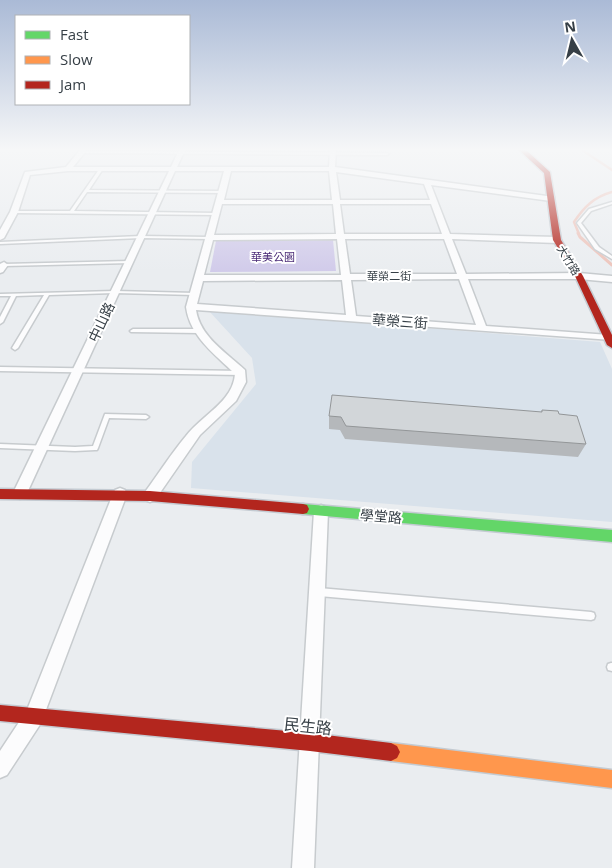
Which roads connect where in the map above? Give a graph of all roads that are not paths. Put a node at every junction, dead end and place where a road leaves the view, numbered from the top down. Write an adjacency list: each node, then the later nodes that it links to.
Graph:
1 (21, 191): 14 (street)
2 (86, 191): 3 (lane); 15 (lane)
3 (162, 191): 8 (lane); 16 (street, 中山路)
4 (335, 191): 11 (street)
5 (430, 191): 12 (street)
6 (485, 191): 9 (street)
7 (550, 191): 9 (street, 大竹路)
8 (224, 192): 10 (street)
9 (551, 199): 23 (street, 大竹路)
10 (221, 202): 11 (street); 17 (street)
11 (336, 202): 12 (street); 20 (street)
12 (434, 202): 18 (street)
13 (612, 203): 25 (lane)
14 (14, 212): 15 (lane); 21 (street)
15 (72, 212): 16 (lane)
16 (152, 213): 17 (lane); 19 (street, 中山路)
17 (217, 214): 22 (street)
18 (448, 236): 20 (street); 23 (street); 28 (street)
19 (141, 237): 22 (lane); 24 (lane); 26 (street, 中山路)
20 (340, 237): 22 (street); 29 (street)
21 (0, 238)
22 (209, 238): 31 (street)
23 (557, 240): 30 (street, 大竹路)
24 (0, 243)
25 (612, 258)
26 (129, 262): 27 (lane); 33 (street, 中山路)
27 (2, 267)
28 (462, 275): 29 (street, 華榮二街); 30 (street, 華榮二街); 41 (street)
29 (345, 276): 31 (street, 華榮二街); 39 (street)
30 (579, 276): 32 (street, 華榮二街); 44 (street, 大竹路)
31 (200, 278): 34 (street)
32 (612, 279)
33 (115, 292): 34 (lane); 37 (lane); 46 (street, 中山路)
34 (195, 294): 38 (street)
35 (0, 295): 36 (lane)
36 (14, 295): 37 (lane); 40 (lane)
37 (47, 295): 45 (lane)
38 (191, 307): 39 (street, 華榮三街); 43 (street)
39 (350, 318): 41 (street, 華榮三街)
40 (0, 322)
41 (482, 328): 44 (street, 華榮三街)
42 (133, 331): 43 (lane)
43 (199, 331): 48 (street)
44 (610, 342)
45 (15, 348)
46 (78, 368): 47 (lane); 48 (lane); 51 (street, 中山路)
47 (0, 369)
48 (240, 372): 55 (street)
49 (146, 417): 51 (lane)
50 (0, 446): 51 (lane)
51 (42, 446): 52 (street, 中山路)
52 (20, 493): 53 (street, 學堂路); 54 (street, 學堂路)
53 (0, 494)
54 (120, 494): 55 (street, 學堂路); 61 (street)
55 (150, 496): 56 (street, 學堂路)
56 (321, 511): 57 (street, 學堂路); 58 (street)
57 (612, 536)
58 (317, 592): 59 (lane); 62 (street)
59 (591, 616)
60 (0, 713): 61 (street, 民生路)
61 (34, 716): 62 (street, 民生路); 63 (street)
62 (310, 742): 64 (street, 民生路); 65 (street)
63 (0, 768)
64 (612, 779)
65 (304, 868)

